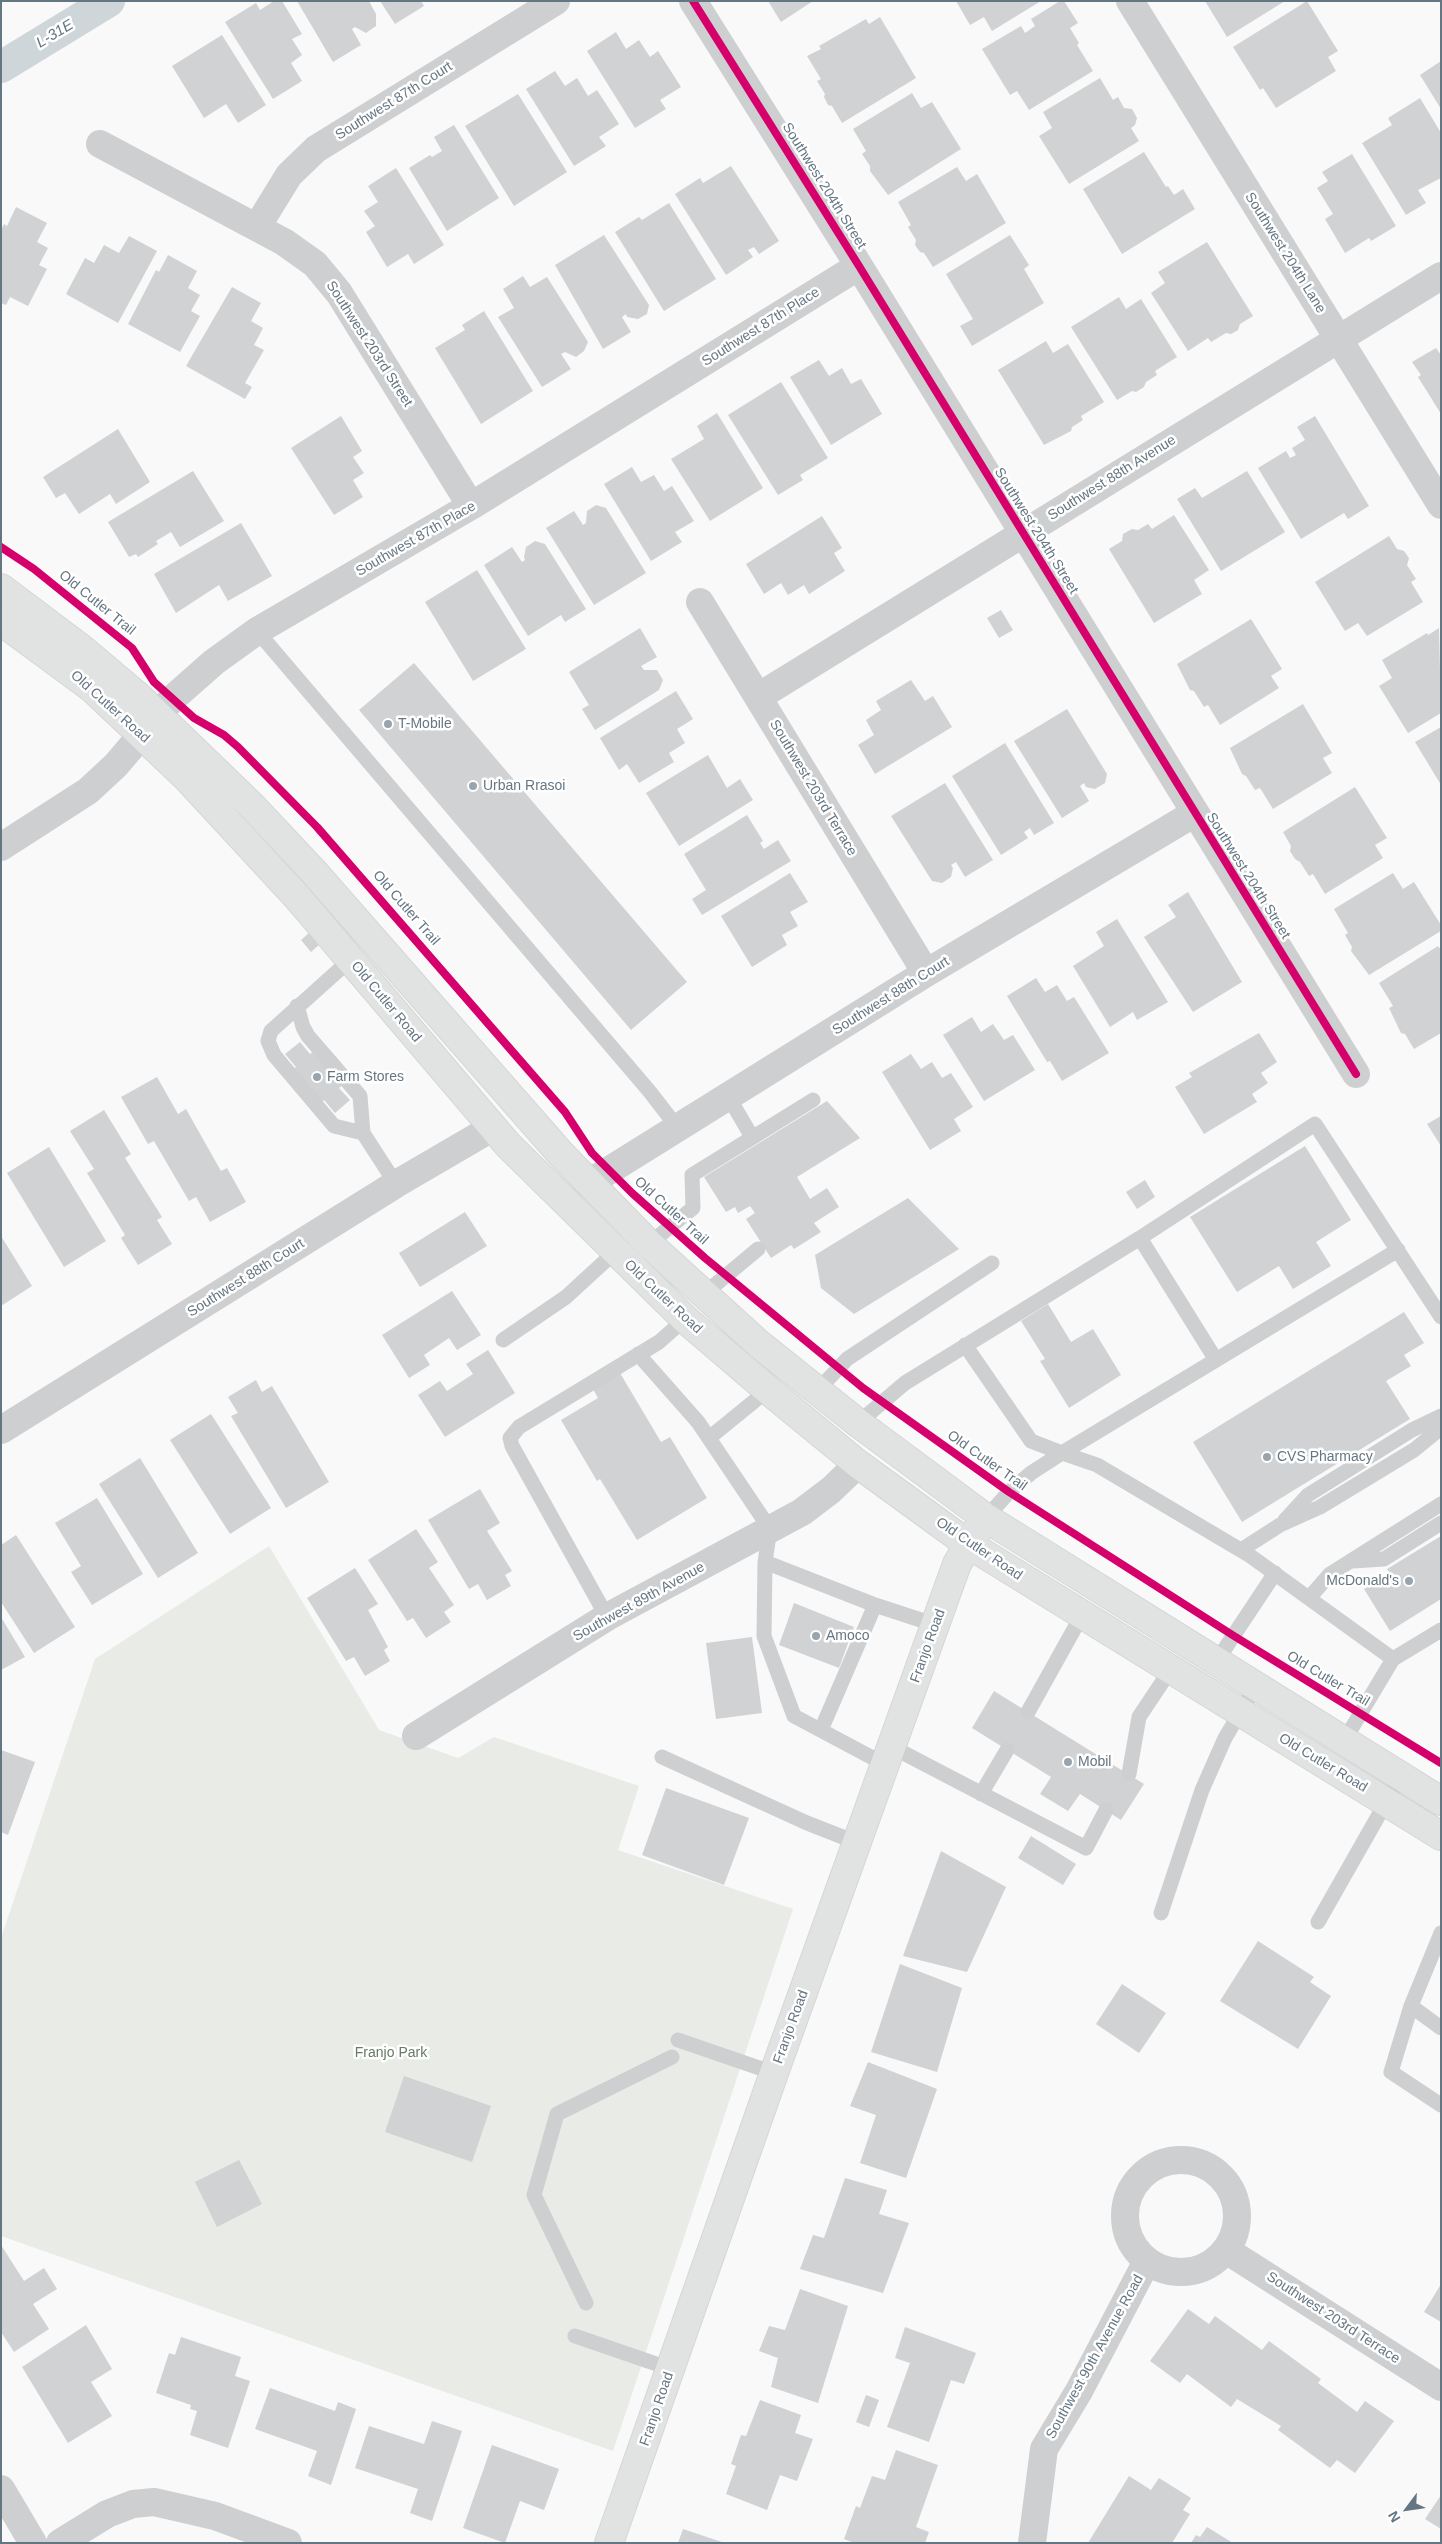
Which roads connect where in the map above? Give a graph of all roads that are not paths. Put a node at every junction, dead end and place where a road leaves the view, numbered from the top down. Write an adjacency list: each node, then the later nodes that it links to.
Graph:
1 (556, 1): 5 (street, Southwest 87th Court)
2 (693, 1): 6 (street, Southwest 204th Street)
3 (1130, 1): 8 (street, Southwest 204th Lane)
4 (100, 144): 5 (street, Southwest 203rd Street)
5 (257, 227): 10 (street, Southwest 203rd Street)
6 (859, 266): 10 (street, Southwest 87th Place); 11 (street, Southwest 204th Street)
7 (1441, 276): 8 (street, Southwest 88th Avenue)
8 (1338, 339): 9 (street, Southwest 204th Lane); 11 (street, Southwest 88th Avenue)
9 (1441, 505)
10 (472, 506): 15 (street, Southwest 87th Place)
11 (1022, 534): 16 (street, Southwest 88th Avenue); 18 (street, Southwest 204th Street)
12 (1, 588): 17 (main road, Old Cutler Road)
13 (700, 602): 16 (street, Southwest 203rd Terrace)
14 (1, 621): 17 (main road, Old Cutler Road)
15 (257, 631): 17 (street, Southwest 87th Place); 27 (lane)
16 (758, 697): 22 (street, Southwest 203rd Terrace)
17 (150, 725): 19 (street, Southwest 87th Place); 20 (main road, Old Cutler Road); 21 (main road, Old Cutler Road)
18 (1196, 814): 22 (street, Southwest 88th Court); 24 (street, Southwest 204th Street)
19 (1, 847)
20 (373, 941): 21 (main road); 31 (main road, Old Cutler Road)
21 (350, 960): 23 (lane); 28 (main road, Old Cutler Road)
22 (926, 973): 25 (street, Southwest 88th Court)
23 (297, 1006): 29 (lane); 29 (lane)
24 (1356, 1074)
25 (728, 1096): 27 (street, Southwest 88th Court); 30 (lane)
26 (813, 1100): 30 (lane)
27 (677, 1127): 31 (street, Southwest 88th Court)
28 (492, 1128): 32 (street, Southwest 88th Court); 37 (main road, Old Cutler Road)
29 (362, 1133): 32 (lane)
30 (752, 1137): 33 (lane)
31 (588, 1183): 33 (main road, Old Cutler Road)
32 (396, 1184): 51 (street, Southwest 88th Court)
33 (643, 1237): 37 (main road); 39 (main road, Old Cutler Road)
34 (1140, 1238): 36 (lane); 43 (lane); 45 (lane)
35 (758, 1249): 39 (lane)
36 (1398, 1250): 40 (lane); 45 (lane)
37 (615, 1252): 41 (main road, Old Cutler Road); 42 (lane)
38 (992, 1263): 47 (lane)
39 (704, 1294): 47 (main road, Old Cutler Road)
40 (1441, 1317)
41 (686, 1319): 44 (lane); 46 (main road, Old Cutler Road)
42 (503, 1340)
43 (965, 1345): 49 (lane); 53 (lane)
44 (638, 1354): 52 (lane); 68 (lane)
45 (1216, 1360): 53 (lane)
46 (768, 1390): 52 (lane); 54 (main road, Old Cutler Road)
47 (818, 1390): 49 (main road, Old Cutler Road)
48 (1441, 1416): 58 (lane)
49 (858, 1422): 56 (main road, Old Cutler Road)
50 (1441, 1423): 58 (lane)
51 (1, 1430)
52 (709, 1438): 59 (lane)
53 (1062, 1453): 56 (lane); 61 (lane)
54 (858, 1464): 59 (street, Southwest 89th Avenue); 60 (main road, Old Cutler Road)
55 (1441, 1504): 63 (lane)
56 (986, 1518): 60 (main road, Franjo Road); 72 (main road, Old Cutler Road)
57 (1441, 1523): 63 (lane)
58 (1280, 1525): 61 (lane)
59 (770, 1530): 62 (lane); 68 (street, Southwest 89th Avenue)
60 (968, 1544): 67 (main road, Old Cutler Road); 69 (main road, Franjo Road)
61 (1241, 1550): 64 (lane)
62 (765, 1562): 66 (lane); 77 (lane)
63 (1350, 1562): 65 (lane)
64 (1275, 1572): 65 (lane); 72 (lane)
65 (1310, 1597): 71 (lane)
66 (875, 1605): 69 (lane); 77 (lane)
67 (1082, 1615): 73 (main road, Old Cutler Road); 75 (lane)
68 (607, 1617): 78 (street, Southwest 89th Avenue)
69 (936, 1625): 81 (main road, Franjo Road)
70 (1441, 1630): 71 (lane)
71 (1393, 1659): 79 (lane)
72 (1216, 1662): 74 (main road, Old Cutler Road)
73 (1171, 1669): 76 (main road, Old Cutler Road); 84 (lane)
74 (1256, 1686): 76 (lane); 79 (main road, Old Cutler Road)
75 (1028, 1712)
76 (1240, 1713): 83 (main road, Old Cutler Road); 92 (lane)
77 (821, 1730): 81 (lane)
78 (416, 1736)
79 (1344, 1741): 83 (main road); 85 (main road, Old Cutler Road)
80 (1007, 1750): 86 (lane)
81 (889, 1756): 86 (lane); 91 (main road, Franjo Road)
82 (662, 1757): 91 (lane)
83 (1330, 1768): 88 (main road, Old Cutler Road)
84 (1129, 1774)
85 (1401, 1776): 87 (main road, Old Cutler Road); 88 (lane)
86 (981, 1794): 89 (lane)
87 (1441, 1801)
88 (1386, 1802): 90 (main road, Old Cutler Road); 93 (lane)
89 (1106, 1810)
90 (1441, 1836)
91 (858, 1843): 99 (main road, Franjo Road)
92 (1161, 1913)
93 (1318, 1922)
94 (1440, 1936): 95 (lane)
95 (1411, 2006): 96 (lane); 100 (lane)
96 (1441, 2028)
97 (678, 2040): 99 (lane)
98 (672, 2057): 103 (lane)
99 (774, 2073): 105 (main road, Franjo Road)
100 (1441, 2105)
101 (1226, 2250): 102 (street); 102 (street); 106 (street, Southwest 203rd Terrace)
102 (1147, 2261): 112 (street, Southwest 90th Avenue Road)
103 (586, 2303)
104 (575, 2336): 105 (lane)
105 (671, 2369): 111 (main road, Franjo Road)
106 (1441, 2387)
107 (1, 2489): 108 (street)
108 (34, 2543)
109 (60, 2543): 110 (street)
110 (288, 2543)
111 (610, 2543)
112 (1032, 2543)

